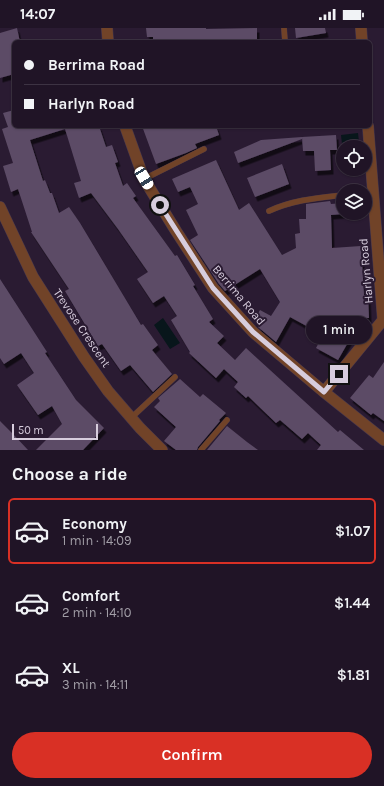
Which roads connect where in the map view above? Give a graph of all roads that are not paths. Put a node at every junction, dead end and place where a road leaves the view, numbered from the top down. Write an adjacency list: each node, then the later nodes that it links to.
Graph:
1 (107, 28): 4 (street)
2 (284, 28): 5 (lane)
3 (361, 28): 6 (street)
4 (108, 40)
5 (285, 40)
6 (362, 40)
7 (126, 128): 10 (street, Berrima Road)
8 (368, 128): 11 (street, Harlyn Road)
9 (204, 149): 10 (lane)
10 (144, 178): 18 (street, Berrima Road)
11 (369, 184)
12 (336, 196): 14 (lane)
13 (0, 207): 19 (street, Trevose Crescent)
14 (269, 211)
15 (372, 218): 16 (street, Harlyn Road)
16 (384, 320): 18 (street, Harlyn Road)
17 (175, 377): 19 (lane)
18 (324, 392): 21 (street, Berrima Road)
19 (132, 418): 22 (street, Trevose Crescent)
20 (226, 420): 23 (lane)
21 (384, 440)
22 (162, 450)
23 (201, 450)

